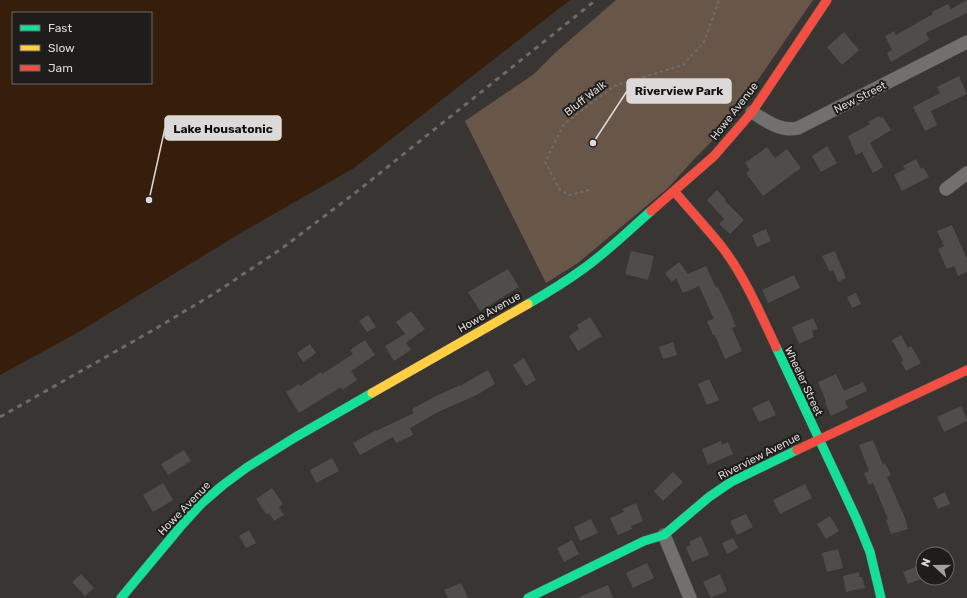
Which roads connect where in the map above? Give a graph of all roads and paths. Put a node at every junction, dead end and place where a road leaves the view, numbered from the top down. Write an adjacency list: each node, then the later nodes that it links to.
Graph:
1 (719, 0): 7 (path, Bluff Walk)
2 (827, 0): 4 (street, Howe Avenue)
3 (967, 42): 4 (street, New Street)
4 (752, 112): 8 (street, Howe Avenue)
5 (967, 174): 6 (street)
6 (946, 189)
7 (589, 190)
8 (674, 191): 10 (street, Wheeler Street); 12 (street, Howe Avenue)
9 (967, 370): 10 (street, Riverview Avenue)
10 (818, 439): 11 (street, Riverview Avenue); 15 (street, Wheeler Street)
11 (664, 535): 13 (street, Riverview Avenue); 14 (street)
12 (121, 598)
13 (528, 598)
14 (690, 598)
15 (881, 598)

